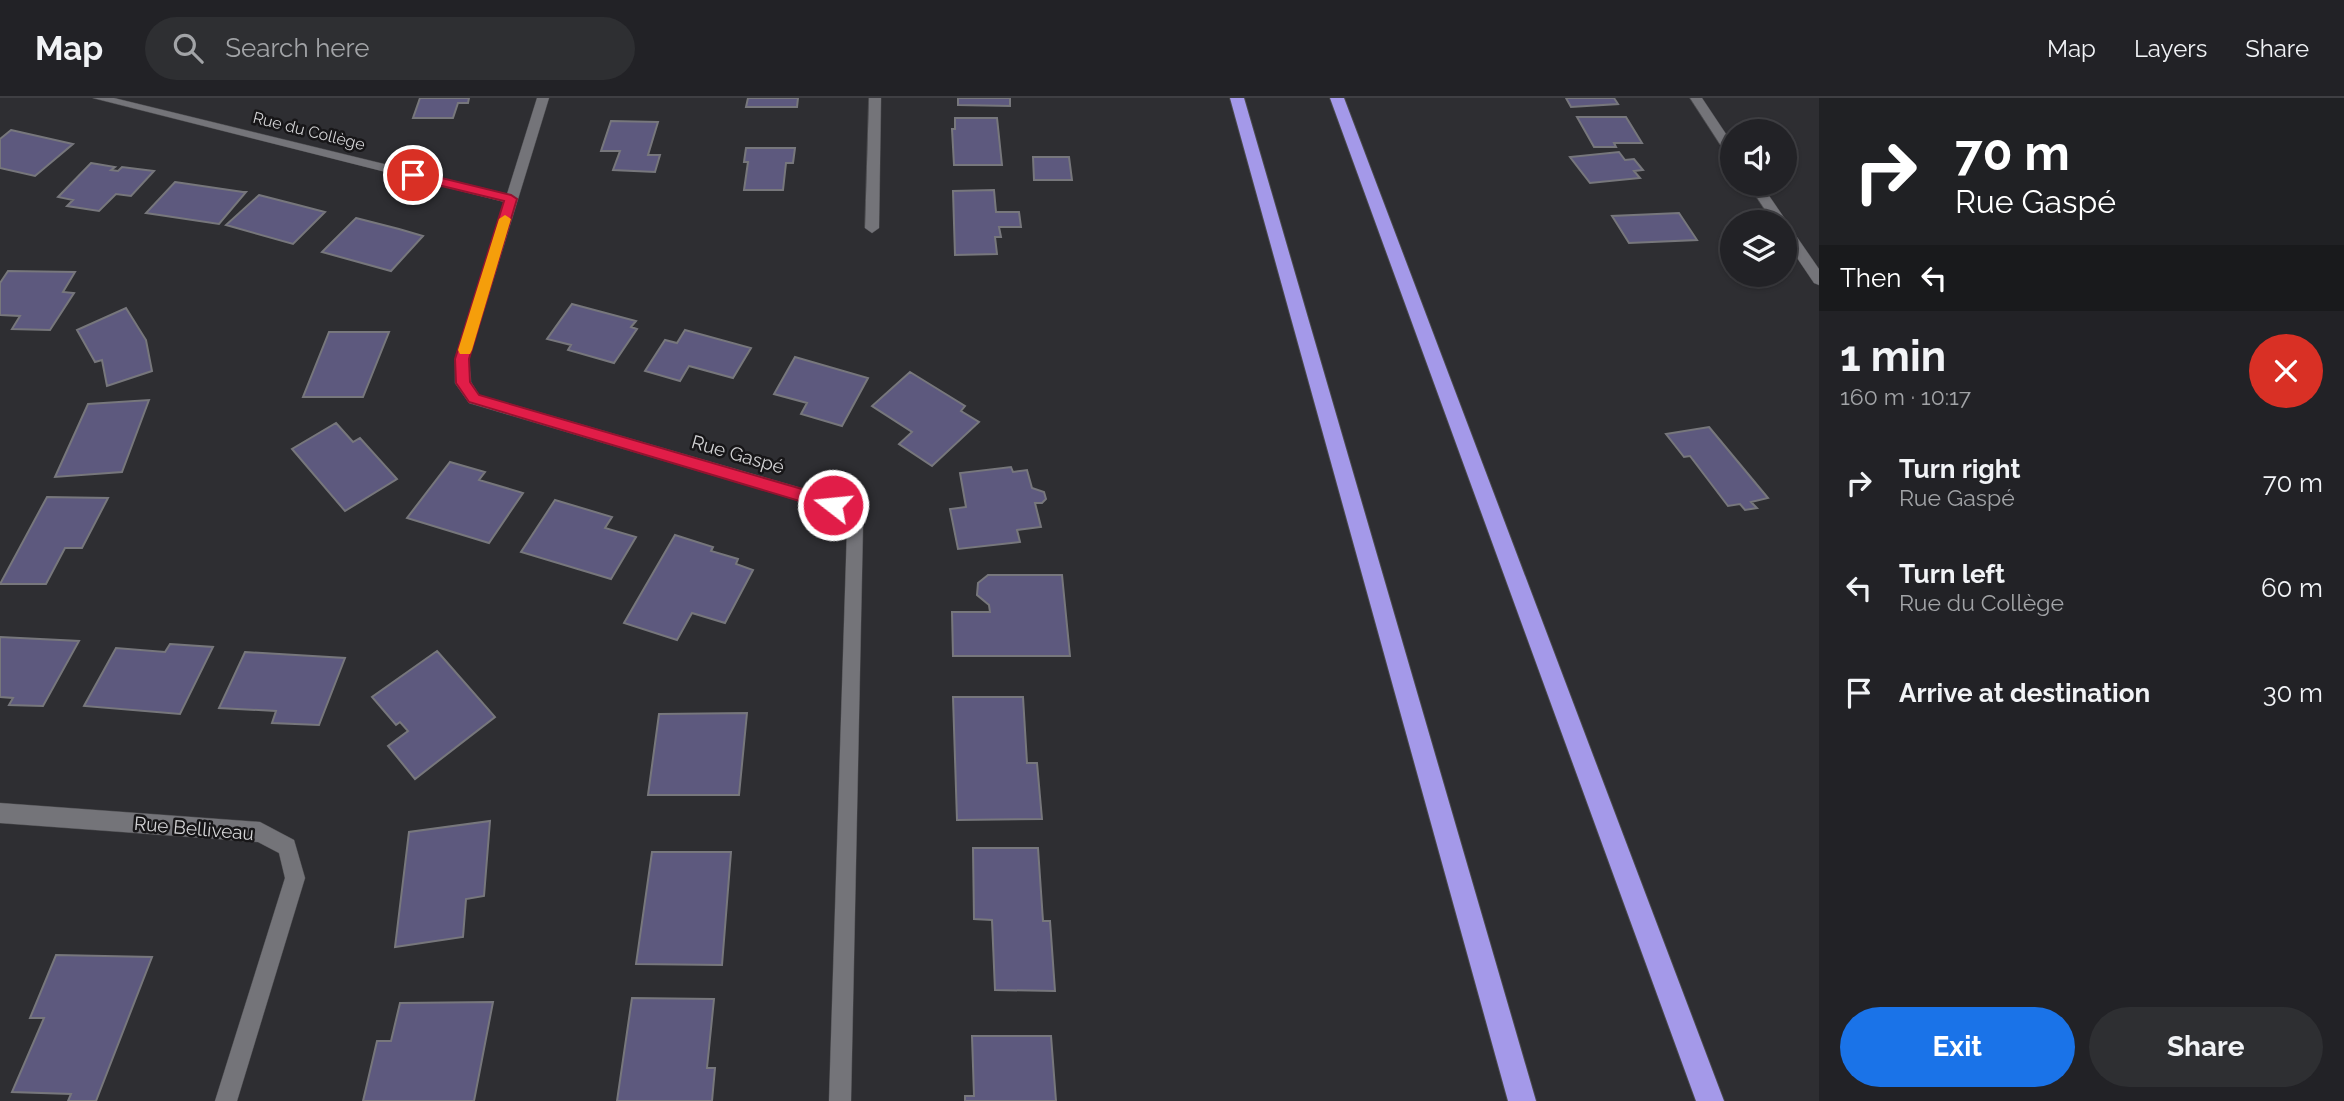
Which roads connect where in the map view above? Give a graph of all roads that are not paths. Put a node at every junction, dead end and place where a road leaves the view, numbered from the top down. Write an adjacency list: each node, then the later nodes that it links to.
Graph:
1 (99, 98): 8 (street, Rue du Collège)
2 (543, 98): 8 (street, Rue Gaspé)
3 (876, 98): 9 (street)
4 (1237, 98): 15 (highway)
5 (1337, 98): 16 (highway)
6 (1696, 98): 7 (street)
7 (1720, 134)
8 (511, 199): 14 (street, Rue Gaspé)
9 (872, 228)
10 (1797, 248): 11 (street)
11 (1819, 280)
12 (0, 813): 13 (street, Rue Belliveau)
13 (226, 1101)
14 (840, 1101)
15 (1522, 1101)
16 (1710, 1101)

